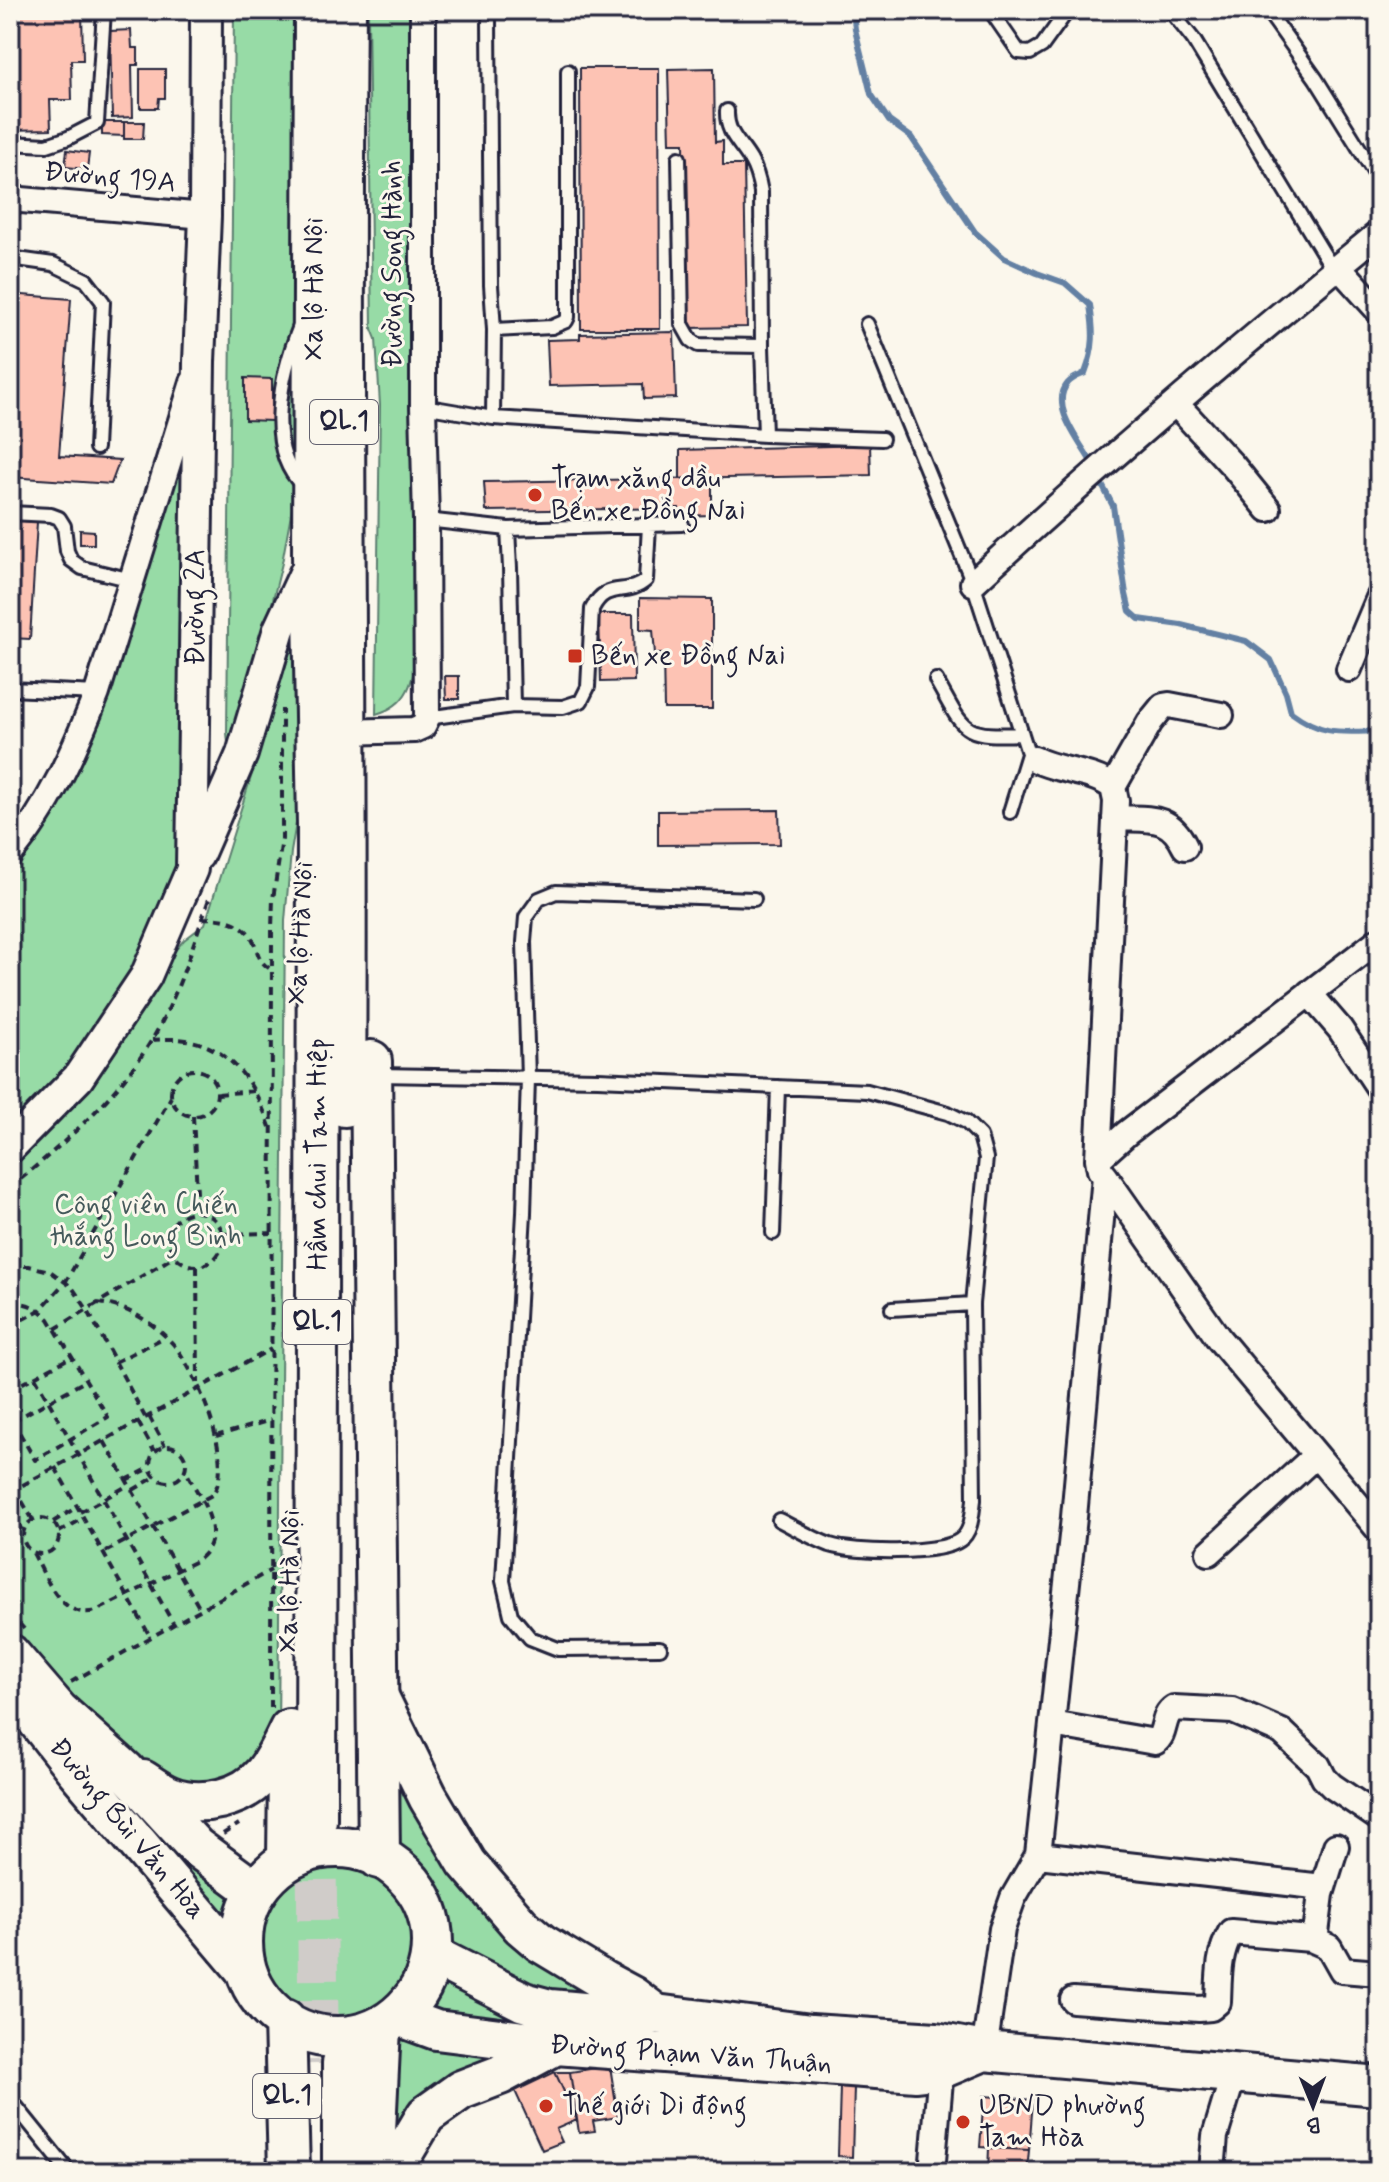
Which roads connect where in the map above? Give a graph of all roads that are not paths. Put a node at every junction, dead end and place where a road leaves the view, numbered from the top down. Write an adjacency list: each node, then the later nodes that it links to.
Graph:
1 (104, 10): 13 (lane)
2 (206, 10): 17 (street, Đường 2A)
3 (315, 10): 38 (highway, Xa lộ Hà Nội / QL.1)
4 (345, 10): 49 (highway, Xa lộ Hà Nội / QL.1)
5 (423, 10): 27 (street, Đường Song Hành)
6 (1068, 10): 10 (lane)
7 (1170, 10): 20 (lane)
8 (1267, 10): 15 (lane)
9 (489, 20): 23 (lane)
10 (1008, 35)
11 (568, 71): 23 (lane)
12 (727, 111): 24 (lane)
13 (10, 143)
14 (679, 158): 24 (lane)
15 (1379, 180)
16 (10, 199): 17 (street, Đường 19A)
17 (205, 216): 25 (street, Đường 2A)
18 (1379, 233): 20 (street)
19 (10, 258): 31 (lane)
20 (1336, 269): 21 (street); 26 (street)
21 (1379, 311)
22 (867, 324): 40 (lane)
23 (494, 330): 28 (lane)
24 (762, 346): 29 (lane)
25 (199, 362): 39 (street); 58 (street, Đường 2A)
26 (1176, 404): 32 (street); 40 (street)
27 (423, 406): 28 (lane); 34 (street, Đường Song Hành)
28 (493, 418): 29 (lane)
29 (765, 435): 30 (lane)
30 (882, 439)
31 (96, 448)
32 (1268, 509)
33 (10, 513): 39 (lane)
34 (426, 520): 37 (lane); 48 (street, Đường Song Hành)
35 (682, 524): 36 (lane)
36 (649, 525): 37 (lane); 46 (lane)
37 (508, 529): 46 (lane)
38 (313, 555): 55 (highway, Xa lộ Hà Nội / QL.1); 58 (street)
39 (132, 580): 45 (street)
40 (973, 583): 50 (lane)
41 (1379, 598): 42 (street)
42 (1349, 669)
43 (936, 680): 50 (lane)
44 (10, 689): 45 (lane)
45 (97, 693): 56 (street)
46 (513, 706): 48 (lane)
47 (1221, 715): 52 (street)
48 (427, 718): 49 (street)
49 (345, 732): 55 (highway, Xa lộ Hà Nội / QL.1)
50 (1022, 734): 51 (lane)
51 (1031, 756): 52 (street); 53 (lane)
52 (1113, 787): 54 (street)
53 (1010, 812)
54 (1115, 818): 57 (street); 67 (street)
55 (333, 829): 62 (highway, Xa lộ Hà Nội / QL.1); 78 (highway, Xa lộ Hà Nội / QL.1); 82 (highway, Hầm chui Tam Hiệp / QL.1)
56 (13, 844)
57 (1185, 847)
58 (202, 880): 66 (street, Đường 2A)
59 (754, 899): 63 (lane)
60 (1379, 940): 61 (street)
61 (1309, 993): 65 (street); 67 (street)
62 (371, 1075): 63 (lane); 77 (highway, Xa lộ Hà Nội / QL.1)
63 (528, 1078): 64 (lane); 75 (lane)
64 (778, 1087): 68 (lane); 69 (lane)
65 (1379, 1088)
66 (10, 1147)
67 (1102, 1168): 71 (street); 79 (street)
68 (773, 1233)
69 (972, 1304): 70 (lane); 72 (lane)
70 (892, 1309)
71 (1316, 1455): 73 (street); 74 (street)
72 (779, 1520)
73 (1379, 1530)
74 (1209, 1553)
75 (660, 1648)
76 (17, 1672): 80 (main road, Đường Bùi Văn Hòa); 91 (main road, Đường Bùi Văn Hòa)
77 (378, 1695): 85 (highway, Xa lộ Hà Nội / QL.1); 94 (main road)
78 (279, 1723): 80 (main road); 86 (highway, Xa lộ Hà Nội / QL.1)
79 (1052, 1724): 81 (street); 84 (street)
80 (126, 1771): 88 (main road, Đường Bùi Văn Hòa)
81 (1379, 1818)
82 (328, 1820)
83 (1336, 1846): 87 (street)
84 (1038, 1855): 87 (street); 98 (street)
85 (379, 1858): 86 (highway); 90 (highway)
86 (288, 1859): 88 (highway)
87 (1323, 1887): 89 (street)
88 (257, 1892): 91 (highway)
89 (1315, 1941): 92 (street); 93 (street)
90 (432, 1955): 94 (main road, Đường Phạm Văn Thuận); 96 (highway)
91 (246, 1971): 95 (highway)
92 (1379, 1973)
93 (1073, 2000)
94 (656, 2014): 98 (main road, Đường Phạm Văn Thuận)
95 (285, 2020): 96 (highway); 105 (highway, QL.1)
96 (389, 2022): 97 (main road, Đường Phạm Văn Thuận); 103 (highway)
97 (556, 2045): 99 (main road, Đường Phạm Văn Thuận); 103 (main road)
98 (984, 2051): 99 (main road, Đường Phạm Văn Thuận); 100 (main road, Đường Phạm Văn Thuận)
99 (941, 2069): 108 (street)
100 (1234, 2073): 101 (main road, Đường Phạm Văn Thuận); 109 (street)
101 (1379, 2086)
102 (10, 2099): 104 (lane)
103 (397, 2167)
104 (69, 2172)
105 (289, 2172)
106 (317, 2172): 107 (highway, QL.1)
107 (343, 2172)
108 (932, 2172)
109 (1212, 2172)

